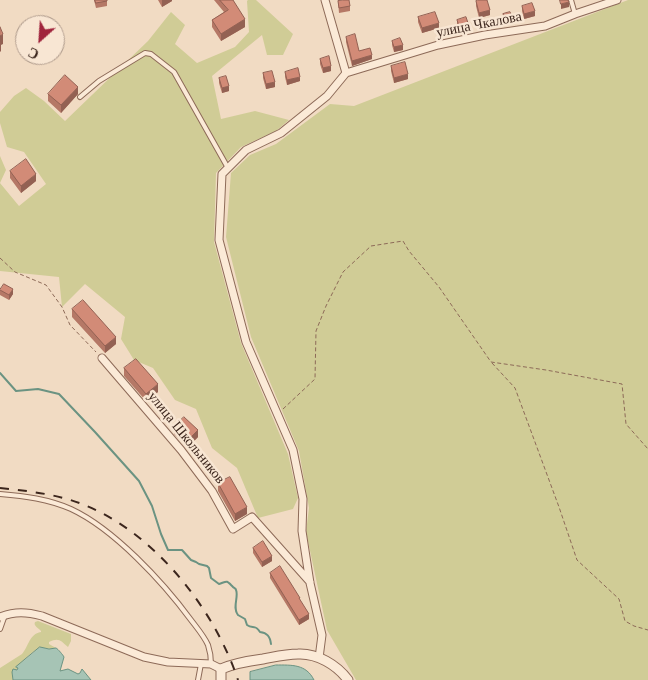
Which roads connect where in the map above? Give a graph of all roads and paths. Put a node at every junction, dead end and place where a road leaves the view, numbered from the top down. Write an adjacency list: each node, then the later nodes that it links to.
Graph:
1 (325, 0): 5 (street)
2 (570, 0): 4 (lane)
3 (617, 0): 4 (street, улица Чкалова)
4 (575, 14): 5 (street, улица Чкалова)
5 (346, 73): 7 (street)
6 (80, 97): 7 (lane)
7 (228, 168): 11 (street)
8 (0, 258): 9 (path)
9 (102, 358): 14 (street, улица Школьников)
10 (491, 362): 11 (path); 12 (path); 17 (path)
11 (278, 415): 14 (street)
12 (648, 449)
13 (0, 494): 20 (lane)
14 (310, 583): 18 (street, улица Школьников)
15 (3, 616): 16 (lane); 19 (street)
16 (0, 629)
17 (648, 630)
18 (319, 658): 21 (street); 24 (street)
19 (201, 664): 20 (street); 22 (lane)
20 (211, 664): 21 (street)
21 (221, 669): 23 (street)
22 (198, 680)
23 (221, 680)
24 (348, 680)

